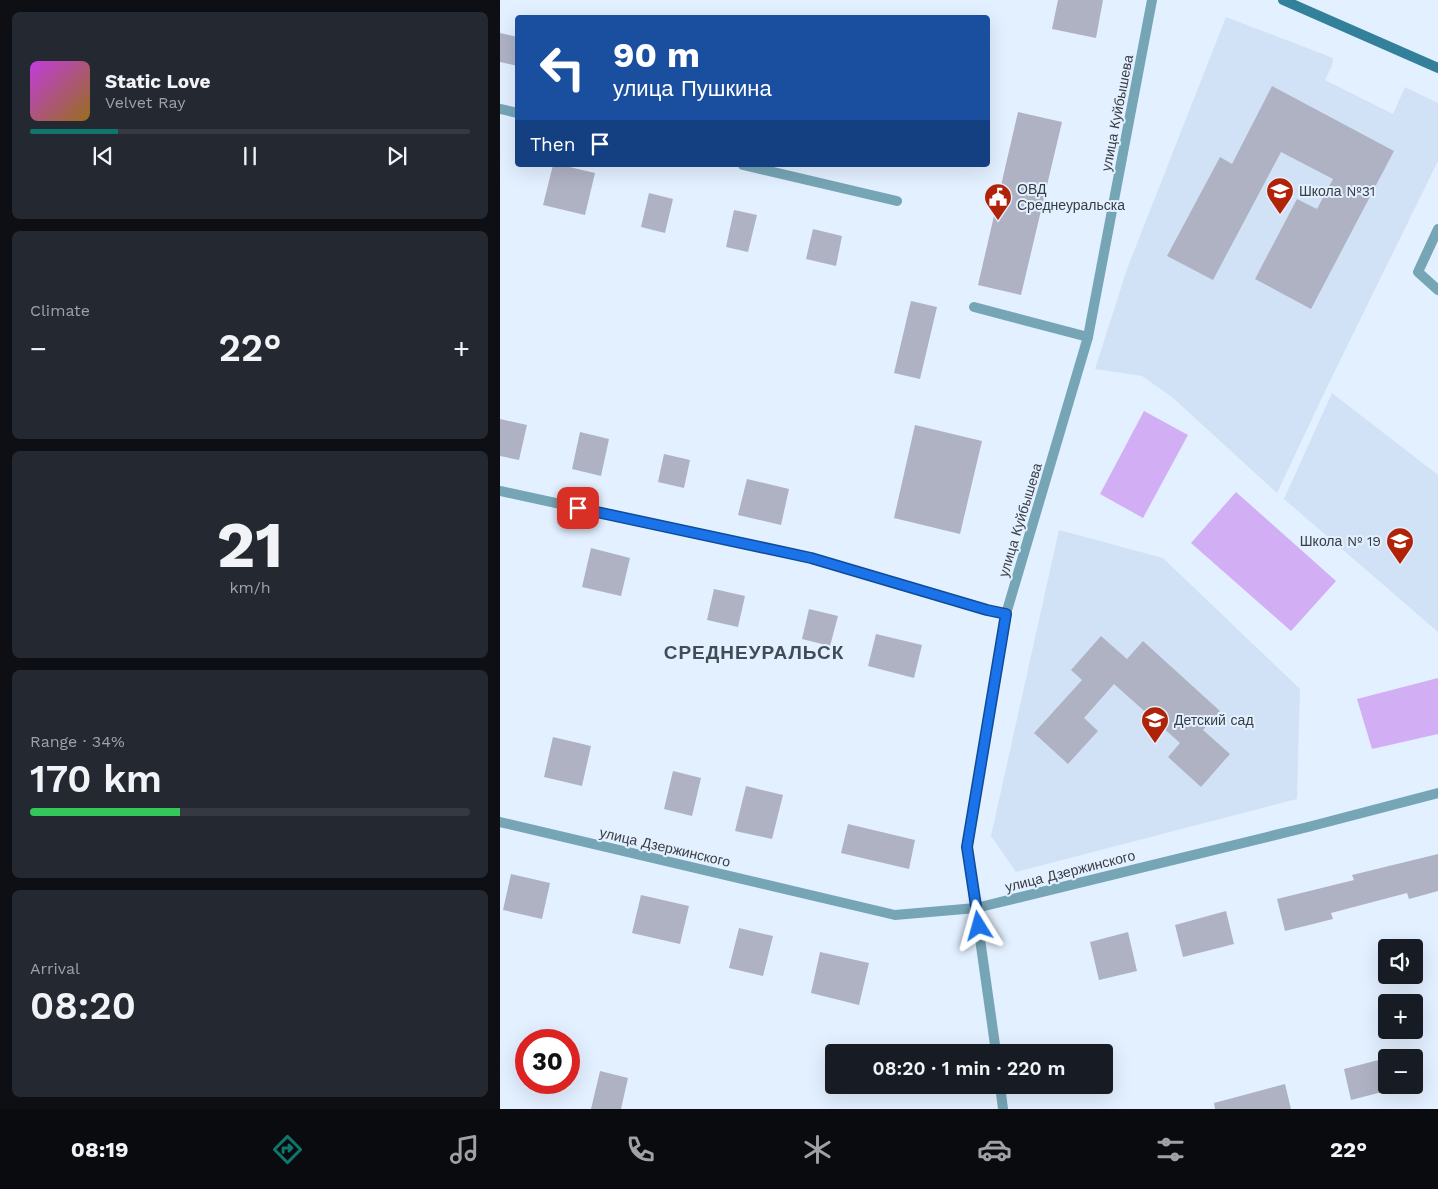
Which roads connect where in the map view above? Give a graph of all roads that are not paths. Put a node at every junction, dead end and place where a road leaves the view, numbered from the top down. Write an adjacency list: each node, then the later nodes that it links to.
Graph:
1 (1152, 0): 11 (street, улица Куйбышева)
2 (1283, 0): 3 (street)
3 (1438, 68)
4 (500, 109): 5 (street)
5 (515, 112)
6 (751, 167): 7 (street)
7 (897, 201)
8 (1438, 229): 9 (street)
9 (1438, 290)
10 (974, 307): 11 (street)
11 (1088, 337): 13 (street, улица Куйбышева)
12 (500, 491): 13 (street)
13 (1006, 614): 16 (street, улица Куйбышева)
14 (1438, 793): 16 (street, улица Дзержинского)
15 (500, 822): 16 (street, улица Дзержинского)
16 (976, 908): 17 (street, улица Куйбышева)
17 (995, 1044)
18 (1002, 1094): 19 (street)
19 (1004, 1109)

